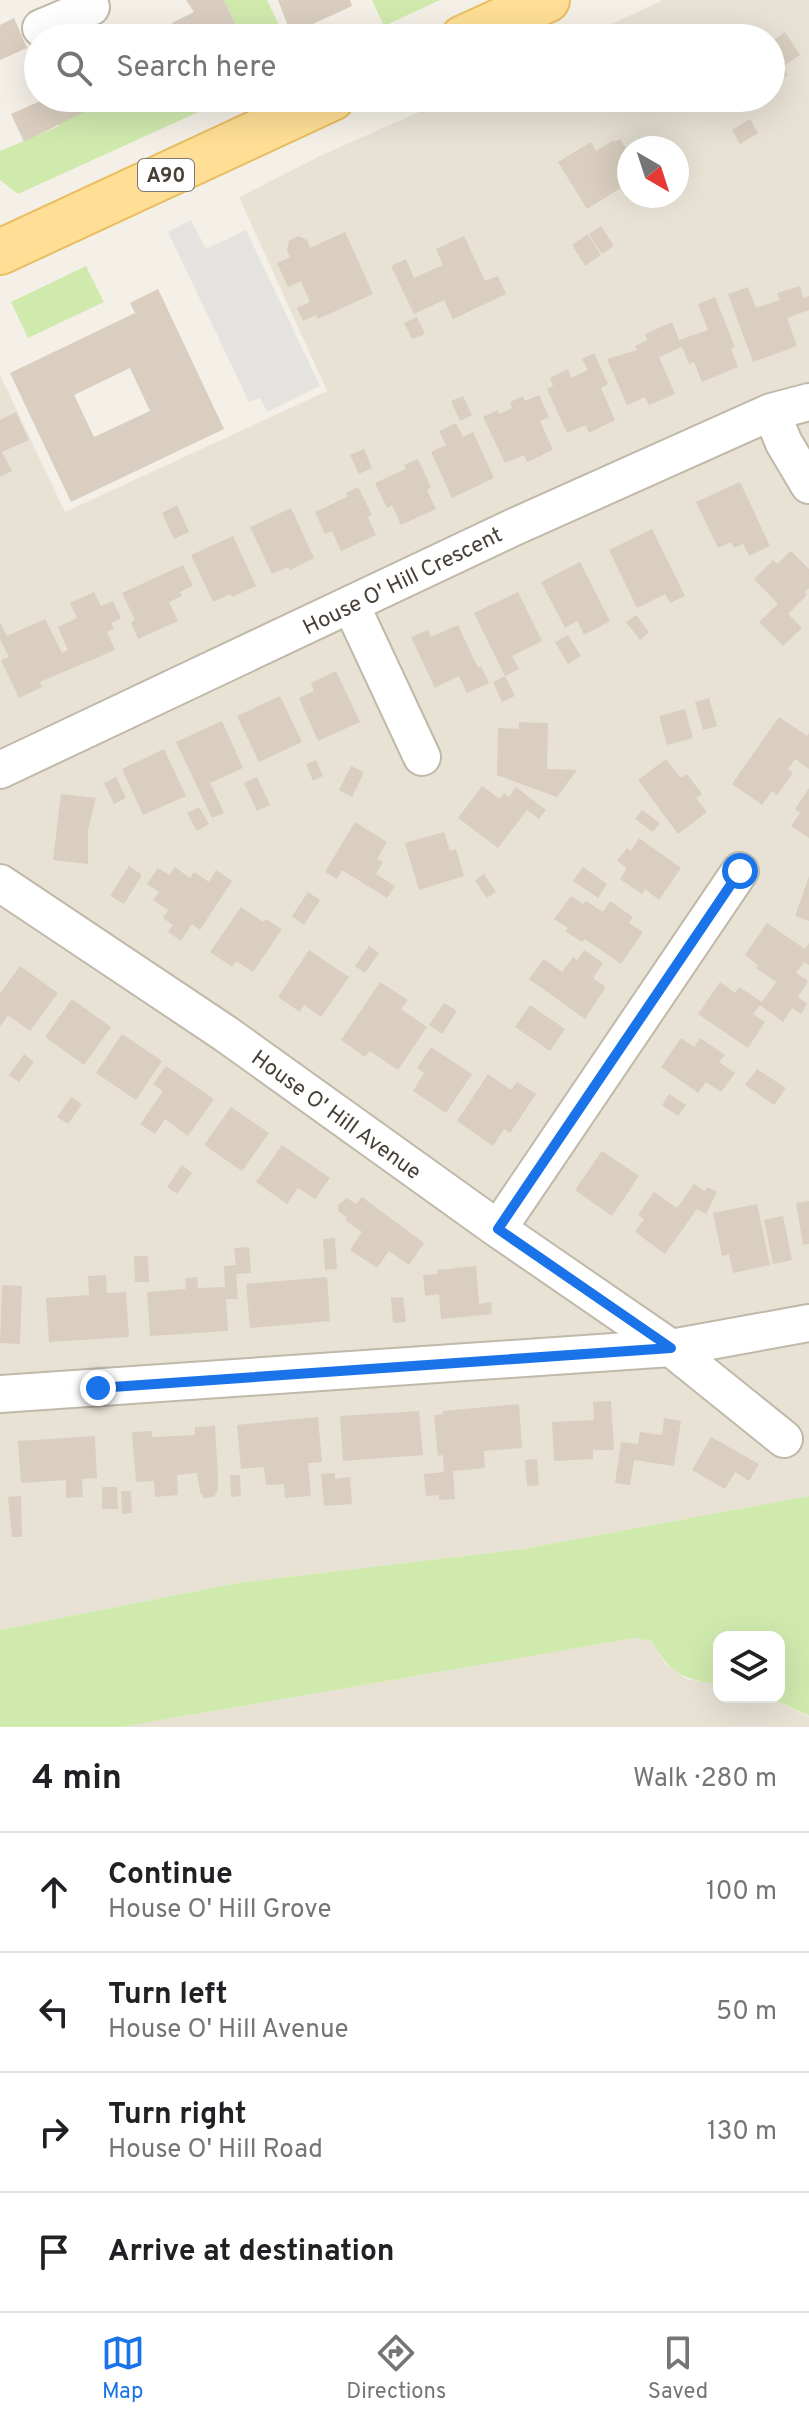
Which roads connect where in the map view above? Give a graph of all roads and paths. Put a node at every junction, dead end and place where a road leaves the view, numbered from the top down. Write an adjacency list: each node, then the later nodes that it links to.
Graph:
1 (547, 0): 2 (main road)
2 (494, 24)
3 (302, 112): 4 (main road, A90)
4 (0, 252)
5 (809, 402): 6 (street, House O' Hill Crescent)
6 (771, 412): 7 (street); 8 (street, House O' Hill Crescent)
7 (809, 485)
8 (351, 605): 9 (street); 10 (street, House O' Hill Crescent)
9 (422, 757)
10 (0, 770)
11 (740, 871): 13 (street)
12 (0, 883): 13 (street, House O' Hill Avenue)
13 (498, 1229): 15 (street, House O' Hill Avenue)
14 (809, 1323): 15 (street)
15 (671, 1348): 16 (street); 17 (street, House O' Hill Avenue)
16 (0, 1394)
17 (784, 1439)

